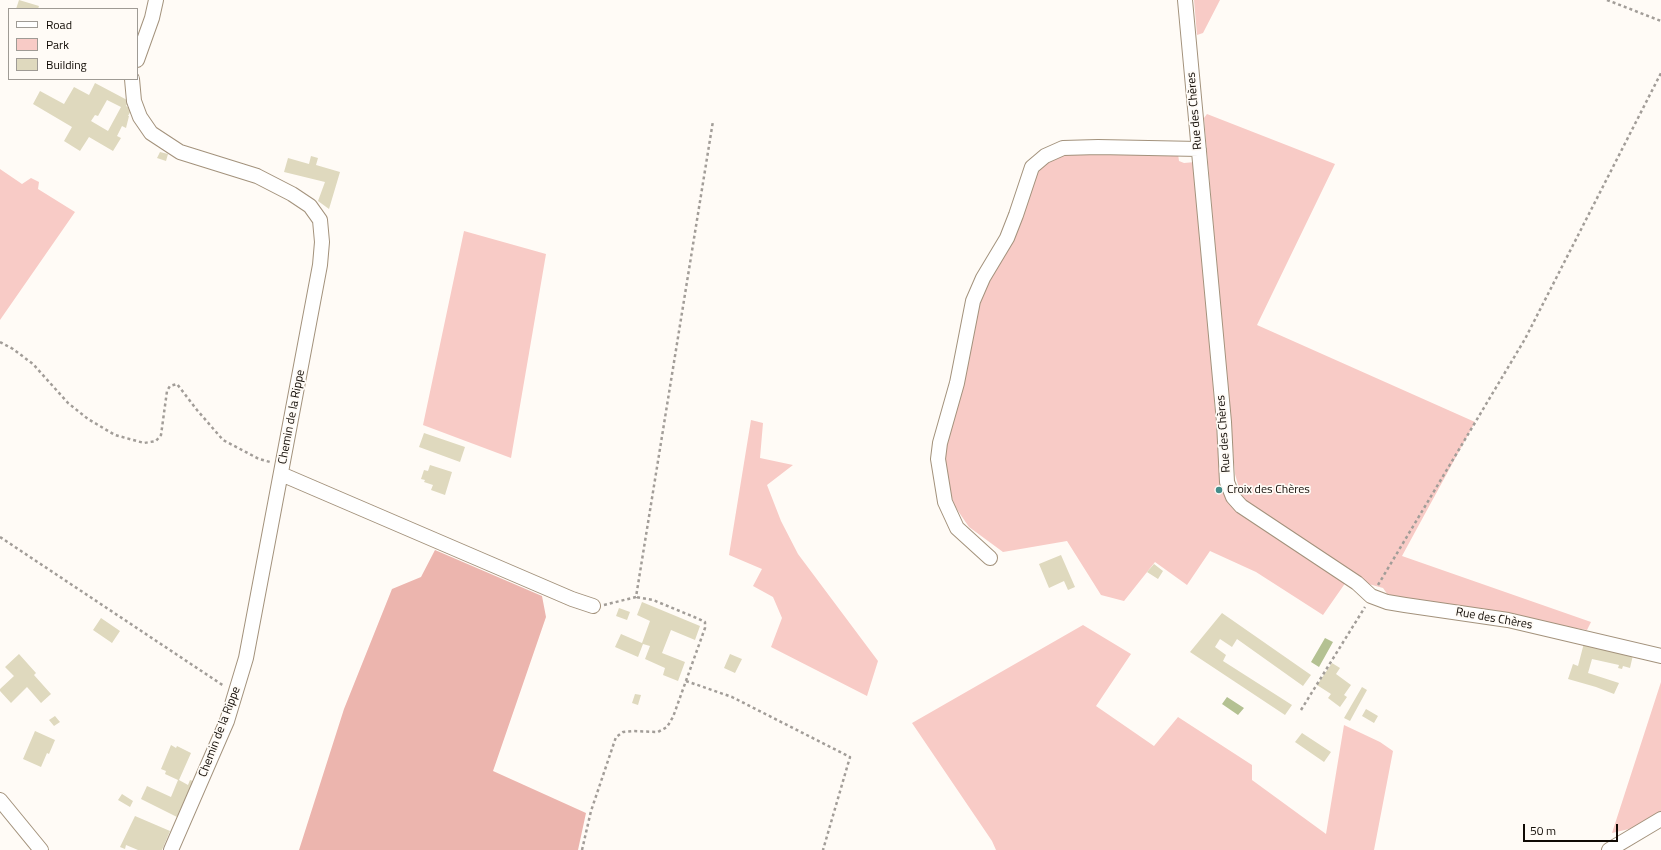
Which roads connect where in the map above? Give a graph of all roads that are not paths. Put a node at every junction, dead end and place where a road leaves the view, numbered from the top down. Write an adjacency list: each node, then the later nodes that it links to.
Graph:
1 (156, 0): 3 (street)
2 (1185, 0): 5 (street, Rue des Chères)
3 (138, 57)
4 (132, 80): 6 (street, Chemin de la Rippe)
5 (1199, 149): 7 (street); 9 (street, Rue des Chères)
6 (282, 470): 8 (street); 13 (street, Chemin de la Rippe)
7 (990, 558)
8 (594, 606)
9 (1661, 656)
10 (0, 800): 12 (street)
11 (1661, 819): 14 (street)
12 (41, 850)
13 (171, 850)
14 (1609, 850)

